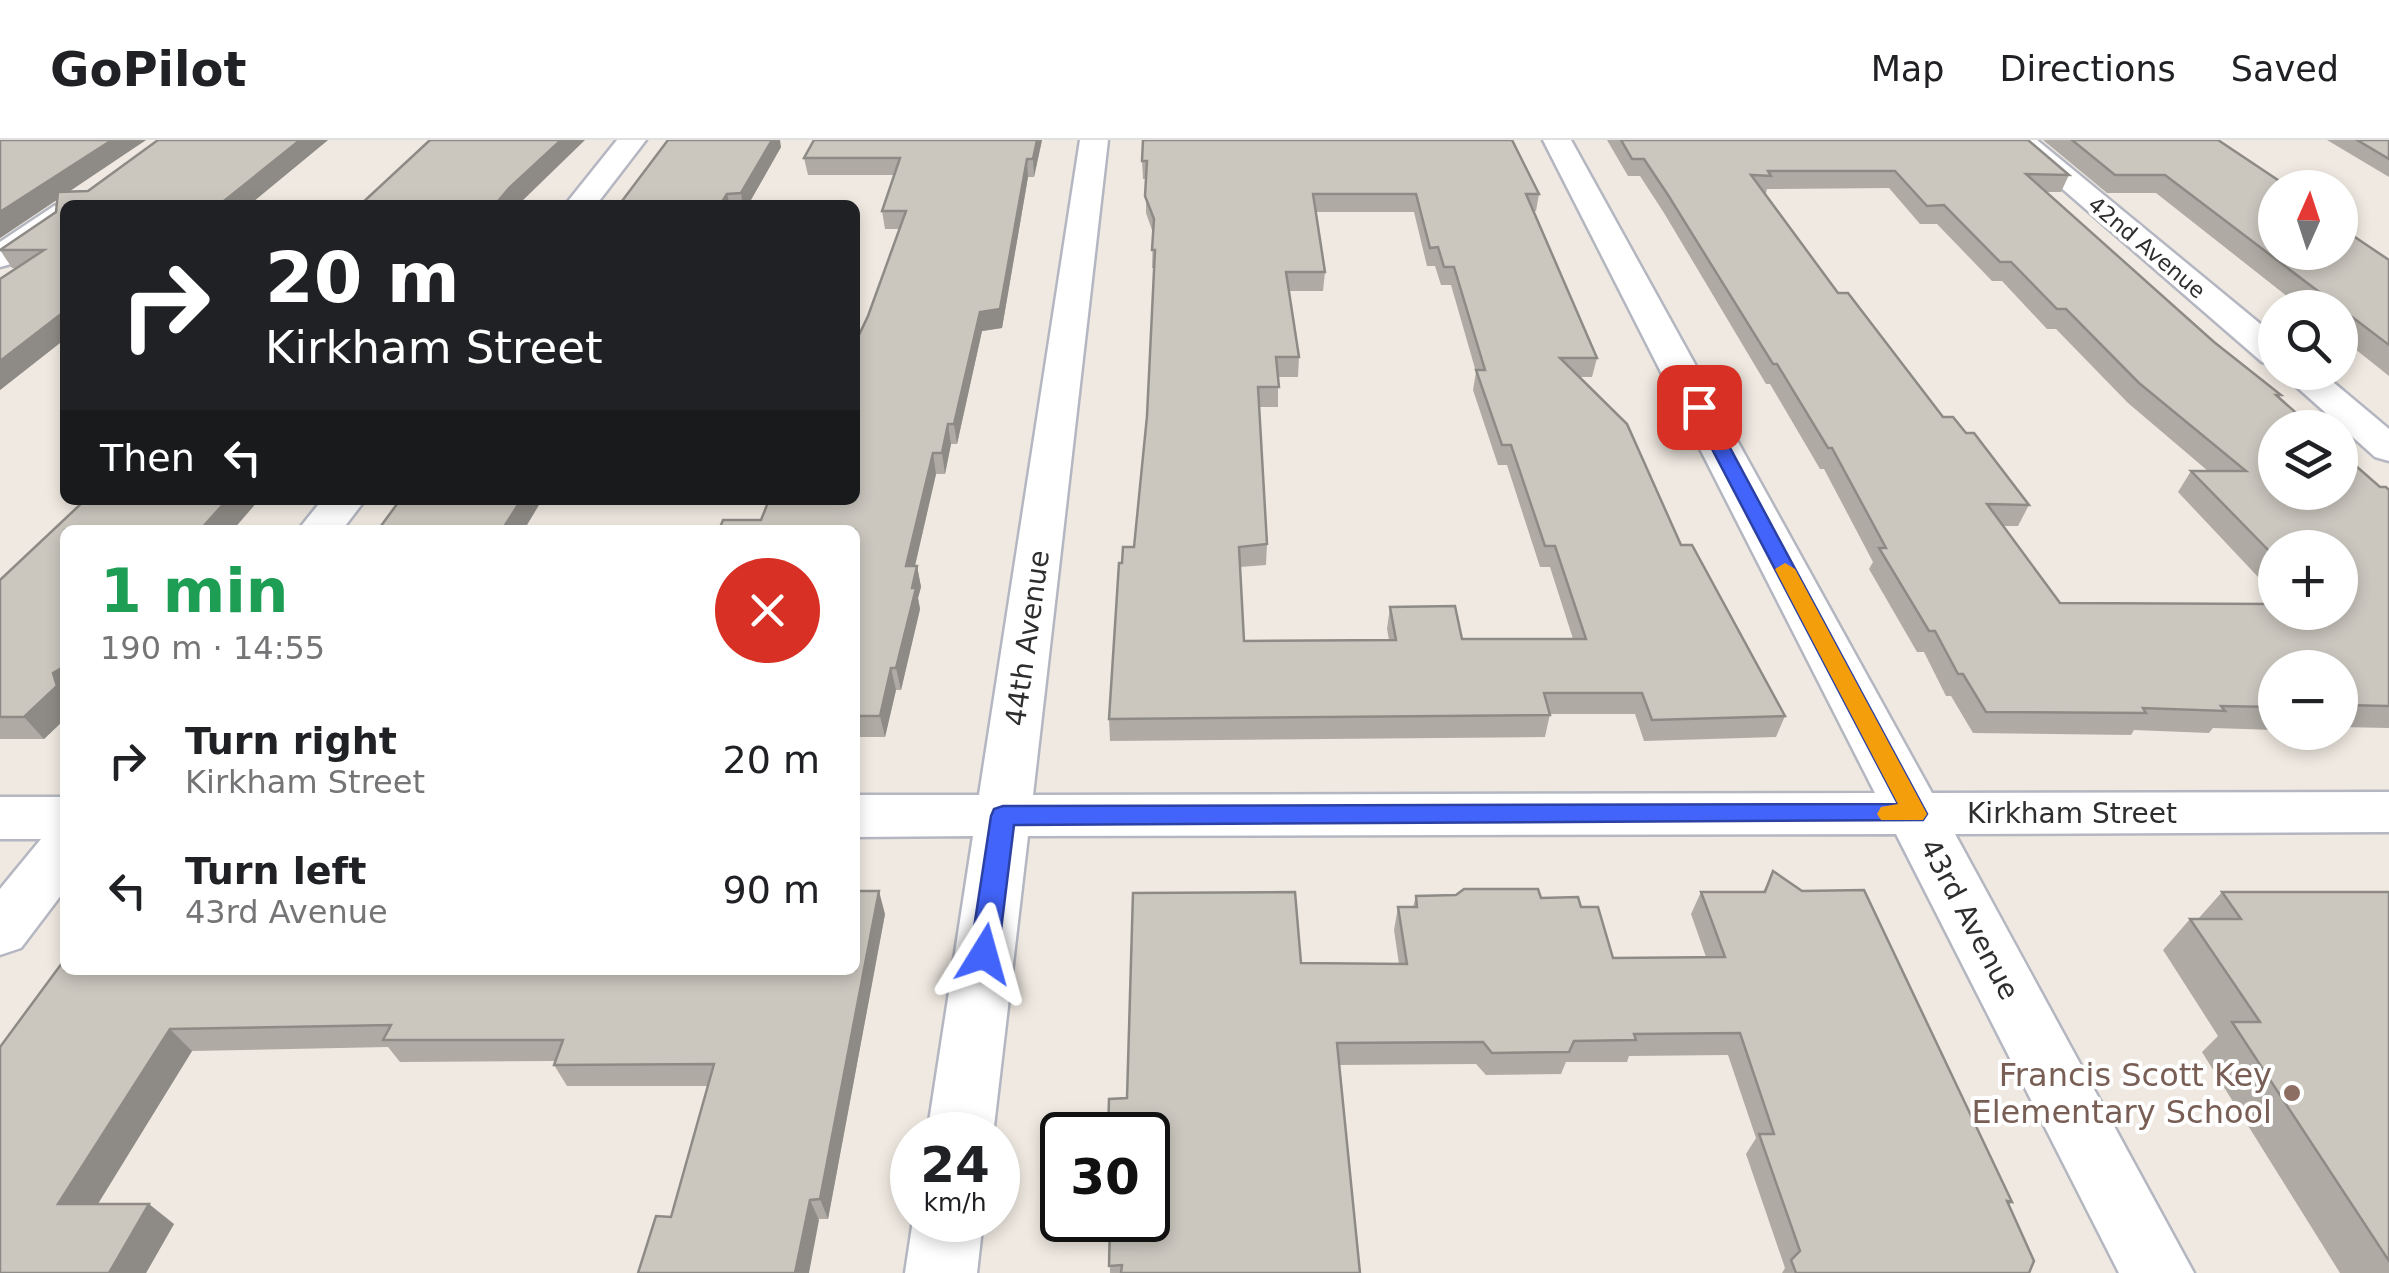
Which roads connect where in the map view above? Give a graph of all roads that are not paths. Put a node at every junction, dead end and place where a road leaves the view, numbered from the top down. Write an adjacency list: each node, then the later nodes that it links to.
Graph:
1 (632, 140): 5 (street)
2 (1094, 140): 16 (street, 44th Avenue)
3 (1558, 140): 14 (street, 43rd Avenue)
4 (2020, 140): 8 (street, 42nd Avenue)
5 (584, 200)
6 (60, 215): 7 (street)
7 (0, 256)
8 (2258, 340)
9 (2319, 390): 10 (street)
10 (2389, 449)
11 (340, 505): 12 (street)
12 (324, 525)
13 (2389, 812): 14 (street, Kirkham Street)
14 (1915, 814): 16 (street, Kirkham Street); 24 (street, 43rd Avenue)
15 (860, 816): 16 (street, Kirkham Street)
16 (1003, 816): 21 (street, 44th Avenue)
17 (0, 818): 18 (street)
18 (60, 818)
19 (60, 855): 20 (street)
20 (0, 931)
21 (963, 1112)
22 (945, 1242): 23 (street)
23 (941, 1273)
24 (2158, 1273)

